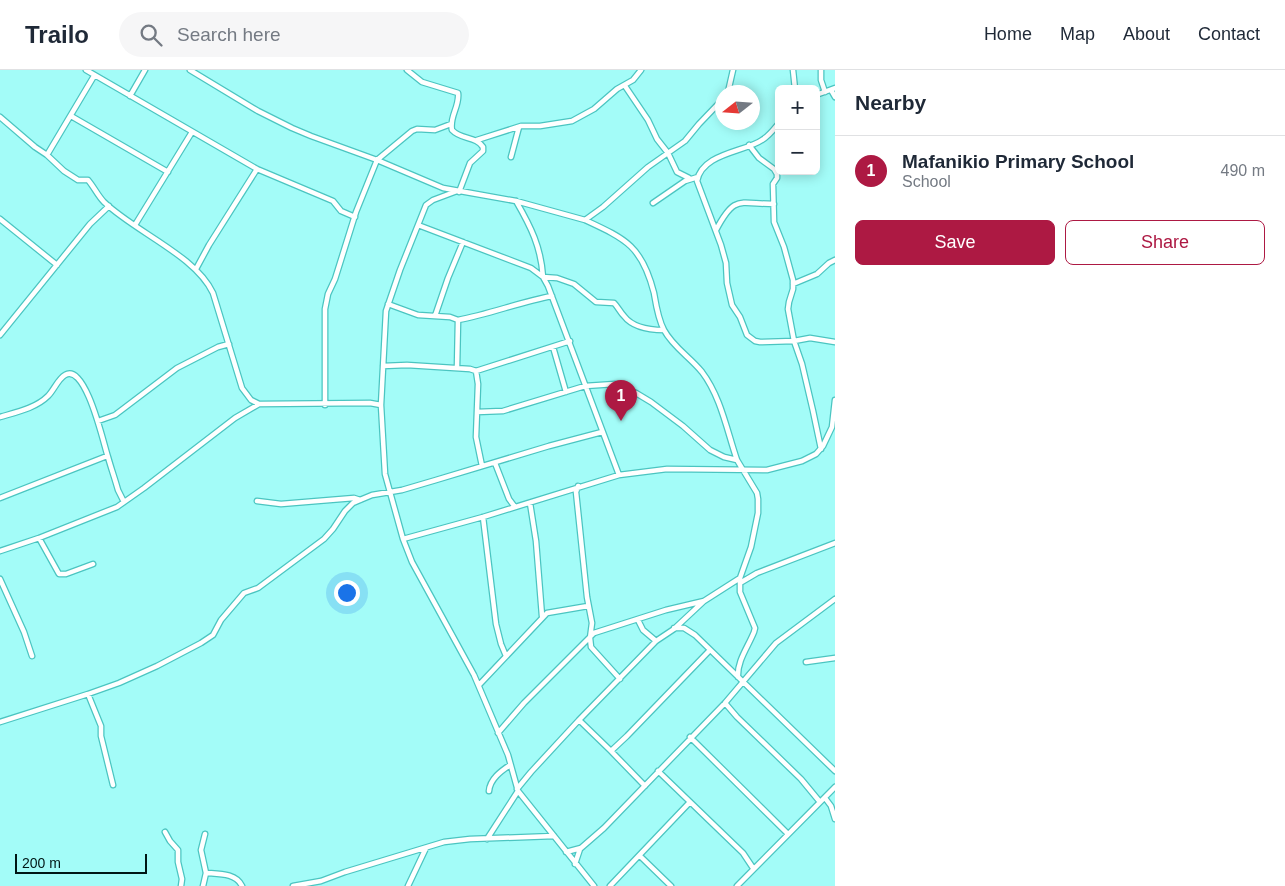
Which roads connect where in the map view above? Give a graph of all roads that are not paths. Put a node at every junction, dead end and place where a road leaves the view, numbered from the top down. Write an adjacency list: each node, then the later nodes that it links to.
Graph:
1 (86, 70): 9 (street)
2 (145, 70): 16 (street)
3 (190, 70): 30 (street)
4 (407, 70): 21 (street)
5 (641, 70): 12 (street)
6 (733, 70): 10 (street)
7 (793, 70): 11 (street)
8 (821, 70): 14 (street)
9 (94, 76): 16 (street); 19 (street)
10 (730, 85)
11 (795, 85)
12 (625, 86): 22 (street); 27 (street)
13 (833, 89): 14 (street); 17 (street)
14 (825, 92): 15 (street)
15 (820, 94)
16 (130, 96): 24 (street)
17 (835, 97)
18 (715, 107): 27 (street)
19 (70, 116): 28 (street); 32 (street)
20 (0, 117): 28 (street)
21 (451, 124): 25 (street); 30 (street)
22 (519, 127): 25 (street); 29 (street)
23 (775, 127): 26 (street)
24 (192, 132): 31 (street); 32 (street)
25 (477, 140): 35 (street)
26 (749, 145): 33 (street); 38 (street)
27 (668, 153): 34 (street); 42 (street)
28 (47, 155): 39 (street)
29 (511, 157)
30 (377, 160): 35 (street); 40 (street)
31 (257, 169): 40 (street); 49 (street)
32 (168, 172): 44 (street)
33 (698, 177): 34 (street); 45 (street)
34 (690, 178): 37 (street)
35 (458, 191): 36 (street); 43 (street)
36 (516, 201): 42 (street); 50 (street)
37 (653, 203)
38 (774, 204): 45 (street); 51 (street)
39 (109, 206): 44 (street); 48 (street)
40 (355, 217): 71 (street)
41 (0, 219): 48 (street)
42 (584, 220): 57 (street)
43 (418, 225): 46 (street); 53 (street)
44 (136, 226): 49 (street)
45 (716, 230): 60 (street)
46 (463, 242): 50 (street); 54 (street)
47 (835, 260): 51 (street)
48 (57, 265): 56 (street)
49 (196, 269): 62 (street)
50 (544, 277): 52 (street); 57 (street)
51 (793, 284): 60 (street)
52 (552, 296): 55 (street); 59 (street)
53 (388, 304): 54 (street); 64 (street)
54 (435, 316): 55 (street)
55 (458, 320): 65 (street)
56 (2, 330): 58 (street)
57 (664, 330): 79 (street)
58 (0, 335)
59 (570, 341): 63 (street); 67 (street)
60 (794, 341): 61 (street); 77 (street)
61 (835, 342)
62 (229, 344): 70 (street); 75 (street)
63 (553, 347): 66 (street); 68 (street)
64 (383, 366): 65 (street); 72 (street)
65 (457, 368): 66 (street)
66 (476, 371): 73 (street)
67 (585, 386): 68 (street); 76 (street); 79 (street)
68 (566, 392): 73 (street)
69 (835, 400): 77 (street)
70 (259, 404): 71 (street); 89 (street)
71 (325, 405): 72 (street)
72 (381, 405): 85 (street)
73 (477, 412): 81 (street)
74 (0, 417): 75 (street)
75 (98, 421): 78 (street)
76 (602, 432): 80 (street); 83 (street)
77 (821, 449): 82 (street)
78 (107, 456): 86 (street); 89 (street)
79 (737, 460): 82 (street)
80 (494, 463): 81 (street); 91 (street)
81 (482, 466): 85 (street)
82 (744, 471): 83 (street); 99 (street)
83 (618, 475): 84 (street)
84 (578, 486): 90 (street); 102 (street)
85 (390, 492): 87 (street); 94 (street)
86 (0, 498)
87 (360, 500): 88 (street); 119 (street)
88 (257, 501)
89 (124, 502): 93 (street)
90 (530, 503): 91 (street); 103 (street)
91 (515, 507): 92 (street)
92 (483, 517): 94 (street); 112 (street)
93 (39, 538): 96 (street); 97 (street)
94 (403, 540): 118 (street)
95 (835, 543): 99 (street)
96 (0, 551)
97 (93, 564)
98 (0, 579): 111 (street)
99 (740, 581): 101 (street); 115 (street)
100 (835, 599): 117 (street)
101 (704, 601): 104 (street); 105 (street)
102 (588, 606): 103 (street); 106 (street)
103 (542, 616): 112 (street)
104 (638, 620): 106 (street); 107 (street)
105 (674, 628): 107 (street); 110 (street)
106 (591, 635): 108 (street); 109 (street)
107 (656, 641): 116 (street)
108 (584, 643): 109 (street); 123 (street)
109 (591, 647): 116 (street)
110 (710, 650): 115 (street); 125 (street)
111 (32, 656)
112 (506, 656): 118 (street)
113 (835, 658): 114 (street)
114 (806, 662)
115 (738, 677): 117 (street)
116 (620, 679): 121 (street)
117 (743, 682): 120 (street); 128 (street)
118 (479, 685): 123 (street)
119 (88, 694): 122 (street); 129 (street)
120 (725, 703): 124 (street); 136 (street)
121 (579, 720): 125 (street); 132 (street)
122 (0, 722)
123 (498, 733): 126 (street)
124 (690, 737): 127 (street); 140 (street)
125 (611, 750): 130 (street)
126 (510, 765): 132 (street); 133 (street)
127 (658, 772): 130 (street); 135 (street)
128 (835, 772)
129 (113, 785)
130 (645, 786): 144 (street)
131 (835, 787): 134 (street)
132 (518, 790): 141 (street); 142 (street)
133 (489, 791)
134 (825, 798): 136 (street); 137 (street)
135 (690, 802): 146 (street); 148 (street)
136 (820, 802): 140 (street)
137 (835, 819)
138 (165, 832): 151 (street)
139 (204, 834): 149 (street)
140 (788, 834): 148 (street)
141 (554, 836): 142 (street); 145 (street)
142 (486, 839): 143 (street)
143 (426, 848): 154 (street); 155 (street)
144 (580, 848): 145 (street); 147 (street)
145 (566, 852): 147 (street)
146 (640, 856): 156 (street); 157 (street)
147 (575, 864): 150 (street)
148 (754, 868): 158 (street)
149 (206, 874): 152 (street); 153 (street)
150 (592, 885)
151 (182, 886)
152 (203, 886)
153 (242, 886)
154 (293, 886)
155 (408, 886)
156 (610, 886)
157 (671, 886)
158 (737, 886)

